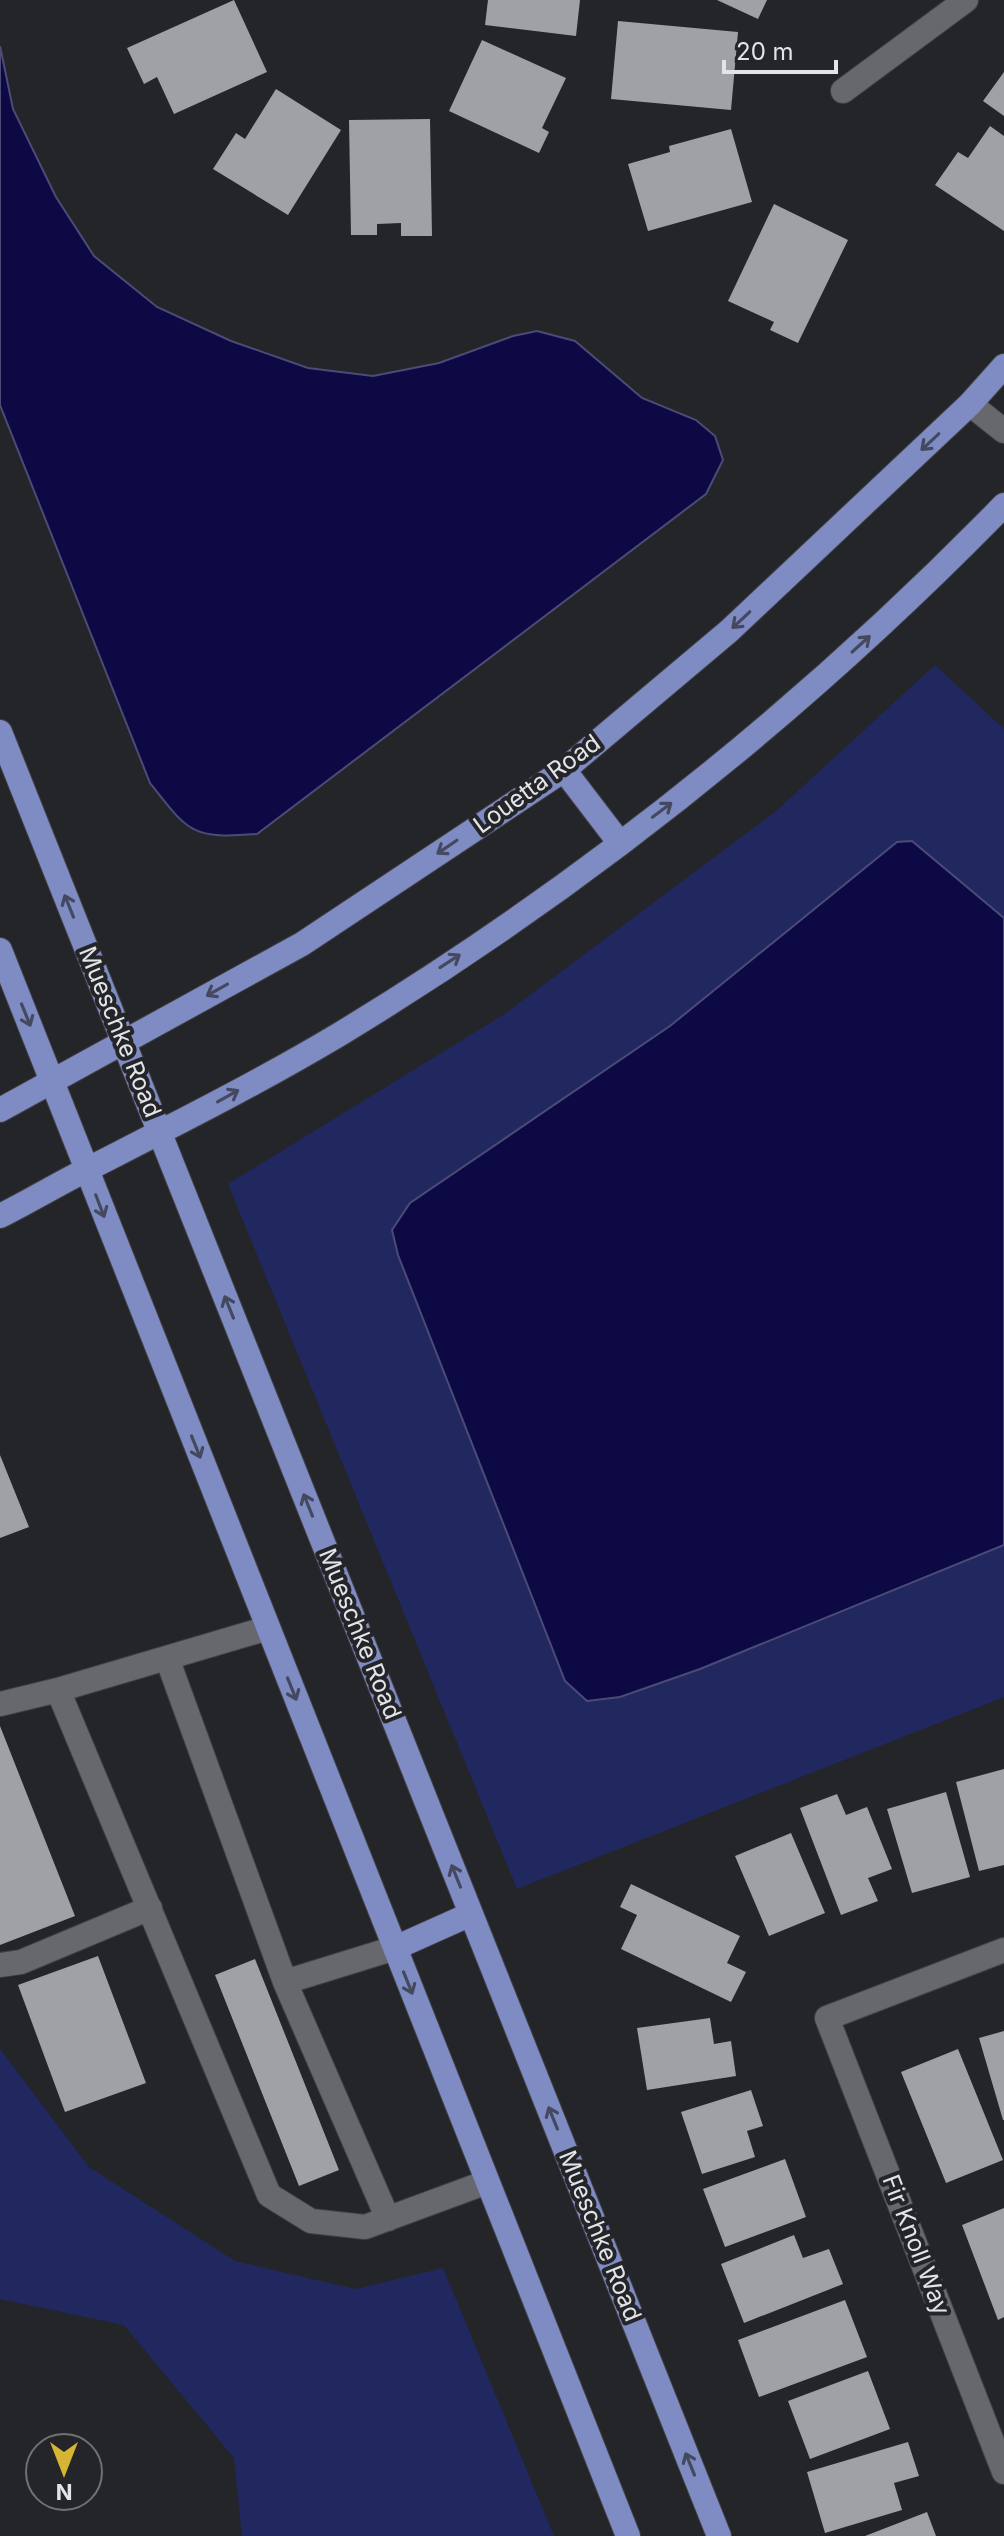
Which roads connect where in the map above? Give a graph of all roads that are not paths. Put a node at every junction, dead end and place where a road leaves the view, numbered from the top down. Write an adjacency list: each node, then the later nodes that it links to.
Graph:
1 (966, 0): 2 (street)
2 (843, 91)
3 (1004, 366): 4 (main road, Louetta Road)
4 (970, 404): 5 (street); 8 (main road, Louetta Road, one-way to 8)
5 (1004, 431)
6 (1004, 505): 9 (main road, one-way to 6)
7 (0, 732): 11 (main road, Mueschke Road, one-way to 7)
8 (564, 770): 9 (main road); 11 (main road, Louetta Road, one-way to 11)
9 (619, 842): 14 (main road, one-way to 9)
10 (0, 950): 12 (main road, one-way to 12)
11 (124, 1042): 12 (main road, Louetta Road); 14 (main road, Mueschke Road)
12 (52, 1081): 13 (main road, Louetta Road); 15 (main road)
13 (0, 1110)
14 (160, 1134): 15 (main road); 22 (main road, Mueschke Road, one-way to 14)
15 (86, 1169): 16 (main road); 17 (main road, one-way to 17)
16 (0, 1216)
17 (268, 1628): 18 (street); 23 (main road, one-way to 23)
18 (167, 1658): 19 (street); 26 (street)
19 (58, 1690): 20 (street); 21 (street)
20 (0, 1704)
21 (150, 1908): 25 (street); 28 (street)
22 (471, 1914): 23 (main road); 32 (main road, Mueschke Road, one-way to 22)
23 (395, 1948): 26 (street); 27 (main road, one-way to 27)
24 (1004, 1950): 29 (street, Fir Knoll Way)
25 (0, 1965)
26 (285, 1982): 28 (street)
27 (487, 2182): 28 (street); 31 (main road)
28 (388, 2219)
29 (995, 2418): 30 (street, Fir Knoll Way)
30 (1004, 2472)
31 (628, 2536)
32 (719, 2536)

